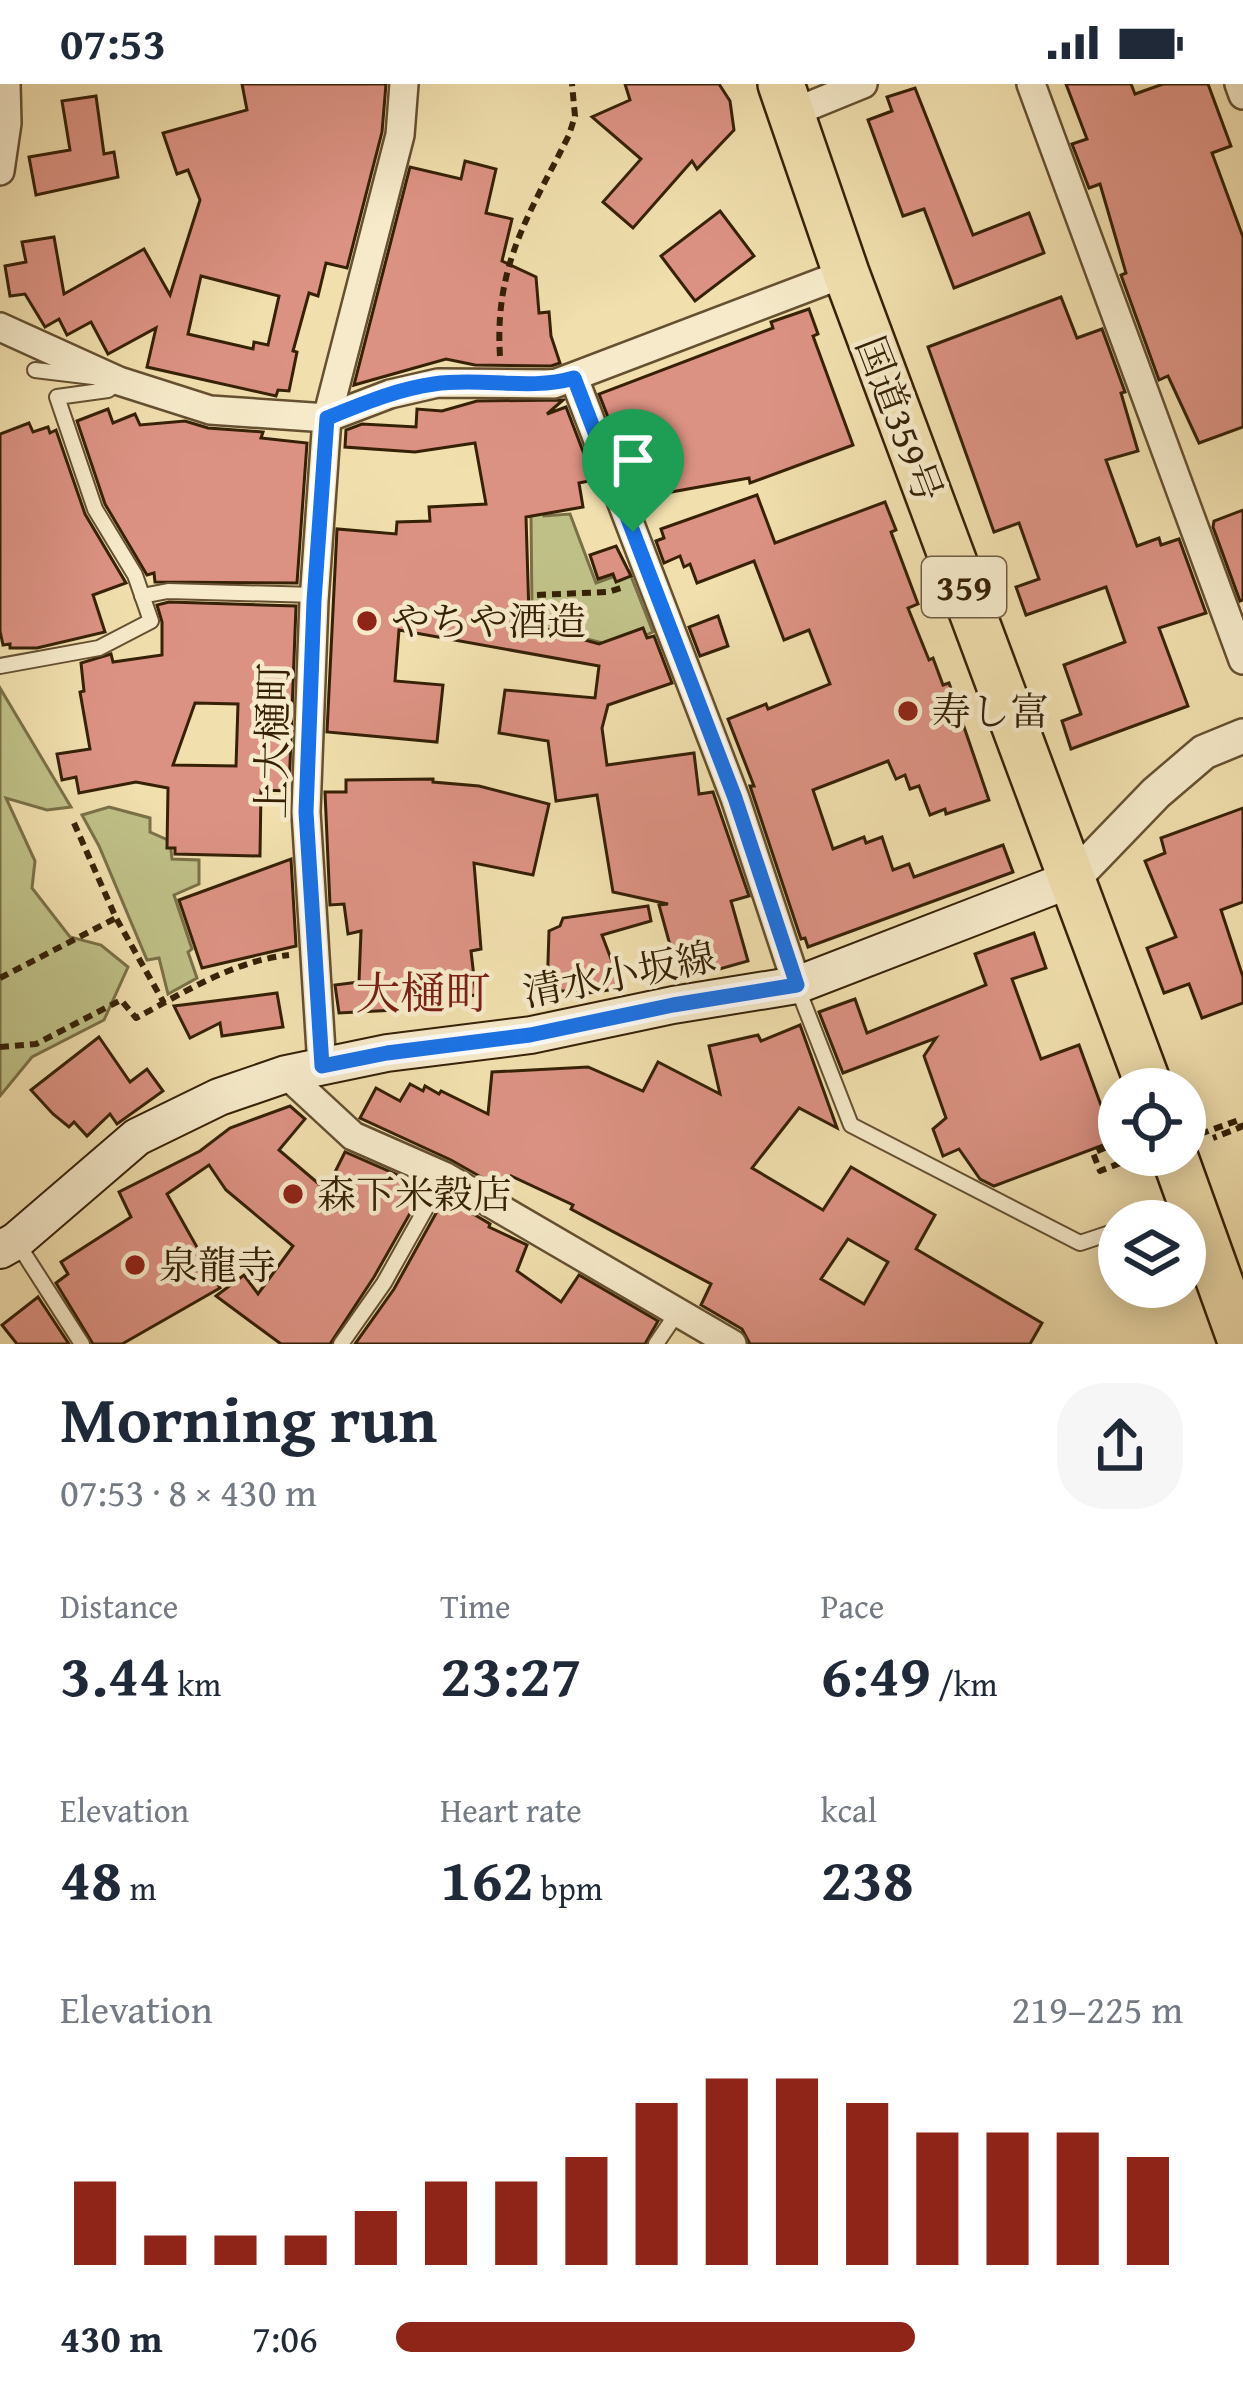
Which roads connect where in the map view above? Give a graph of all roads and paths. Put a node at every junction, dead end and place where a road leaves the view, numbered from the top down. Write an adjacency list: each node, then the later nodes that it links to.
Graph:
1 (404, 84): 16 (street, 上大樋町)
2 (572, 84): 15 (path)
3 (862, 84): 8 (street)
4 (1031, 84): 21 (street)
5 (1239, 84): 7 (street)
6 (4, 89): 9 (street)
7 (1243, 95)
8 (787, 98): 10 (highway, 国道359号 / 359)
9 (0, 171)
10 (846, 273): 13 (street); 25 (highway, 国道359号 / 359)
11 (0, 327): 14 (street)
12 (35, 370): 14 (lane)
13 (574, 378): 15 (street); 17 (street)
14 (114, 379): 16 (street); 19 (lane)
15 (501, 384): 16 (street)
16 (327, 418): 20 (street, 上大樋町)
17 (650, 577): 18 (path); 29 (street)
18 (537, 595)
19 (142, 596): 20 (lane); 22 (lane)
20 (315, 596): 27 (street, 上大樋町)
21 (1243, 660)
22 (3, 665)
23 (1243, 736): 25 (street)
24 (74, 824): 26 (path)
25 (1074, 878): 29 (main road, 清水小坂線); 33 (highway, 国道359号 / 359)
26 (116, 918): 28 (path); 30 (path)
27 (317, 952): 30 (path); 32 (street, 上大樋町)
28 (0, 978)
29 (797, 985): 32 (main road, 清水小坂線); 36 (lane)
30 (164, 1003): 31 (path)
31 (0, 1047)
32 (322, 1066): 34 (main road, 清水小坂線)
33 (1142, 1068)
34 (286, 1074): 35 (street); 38 (main road, 清水小坂線)
35 (444, 1176): 39 (street); 41 (lane)
36 (1098, 1237)
37 (1206, 1245): 44 (highway)
38 (8, 1246): 40 (lane)
39 (679, 1310): 42 (lane); 43 (street)
40 (82, 1344)
41 (341, 1344)
42 (656, 1344)
43 (732, 1344)
44 (1242, 1344)

